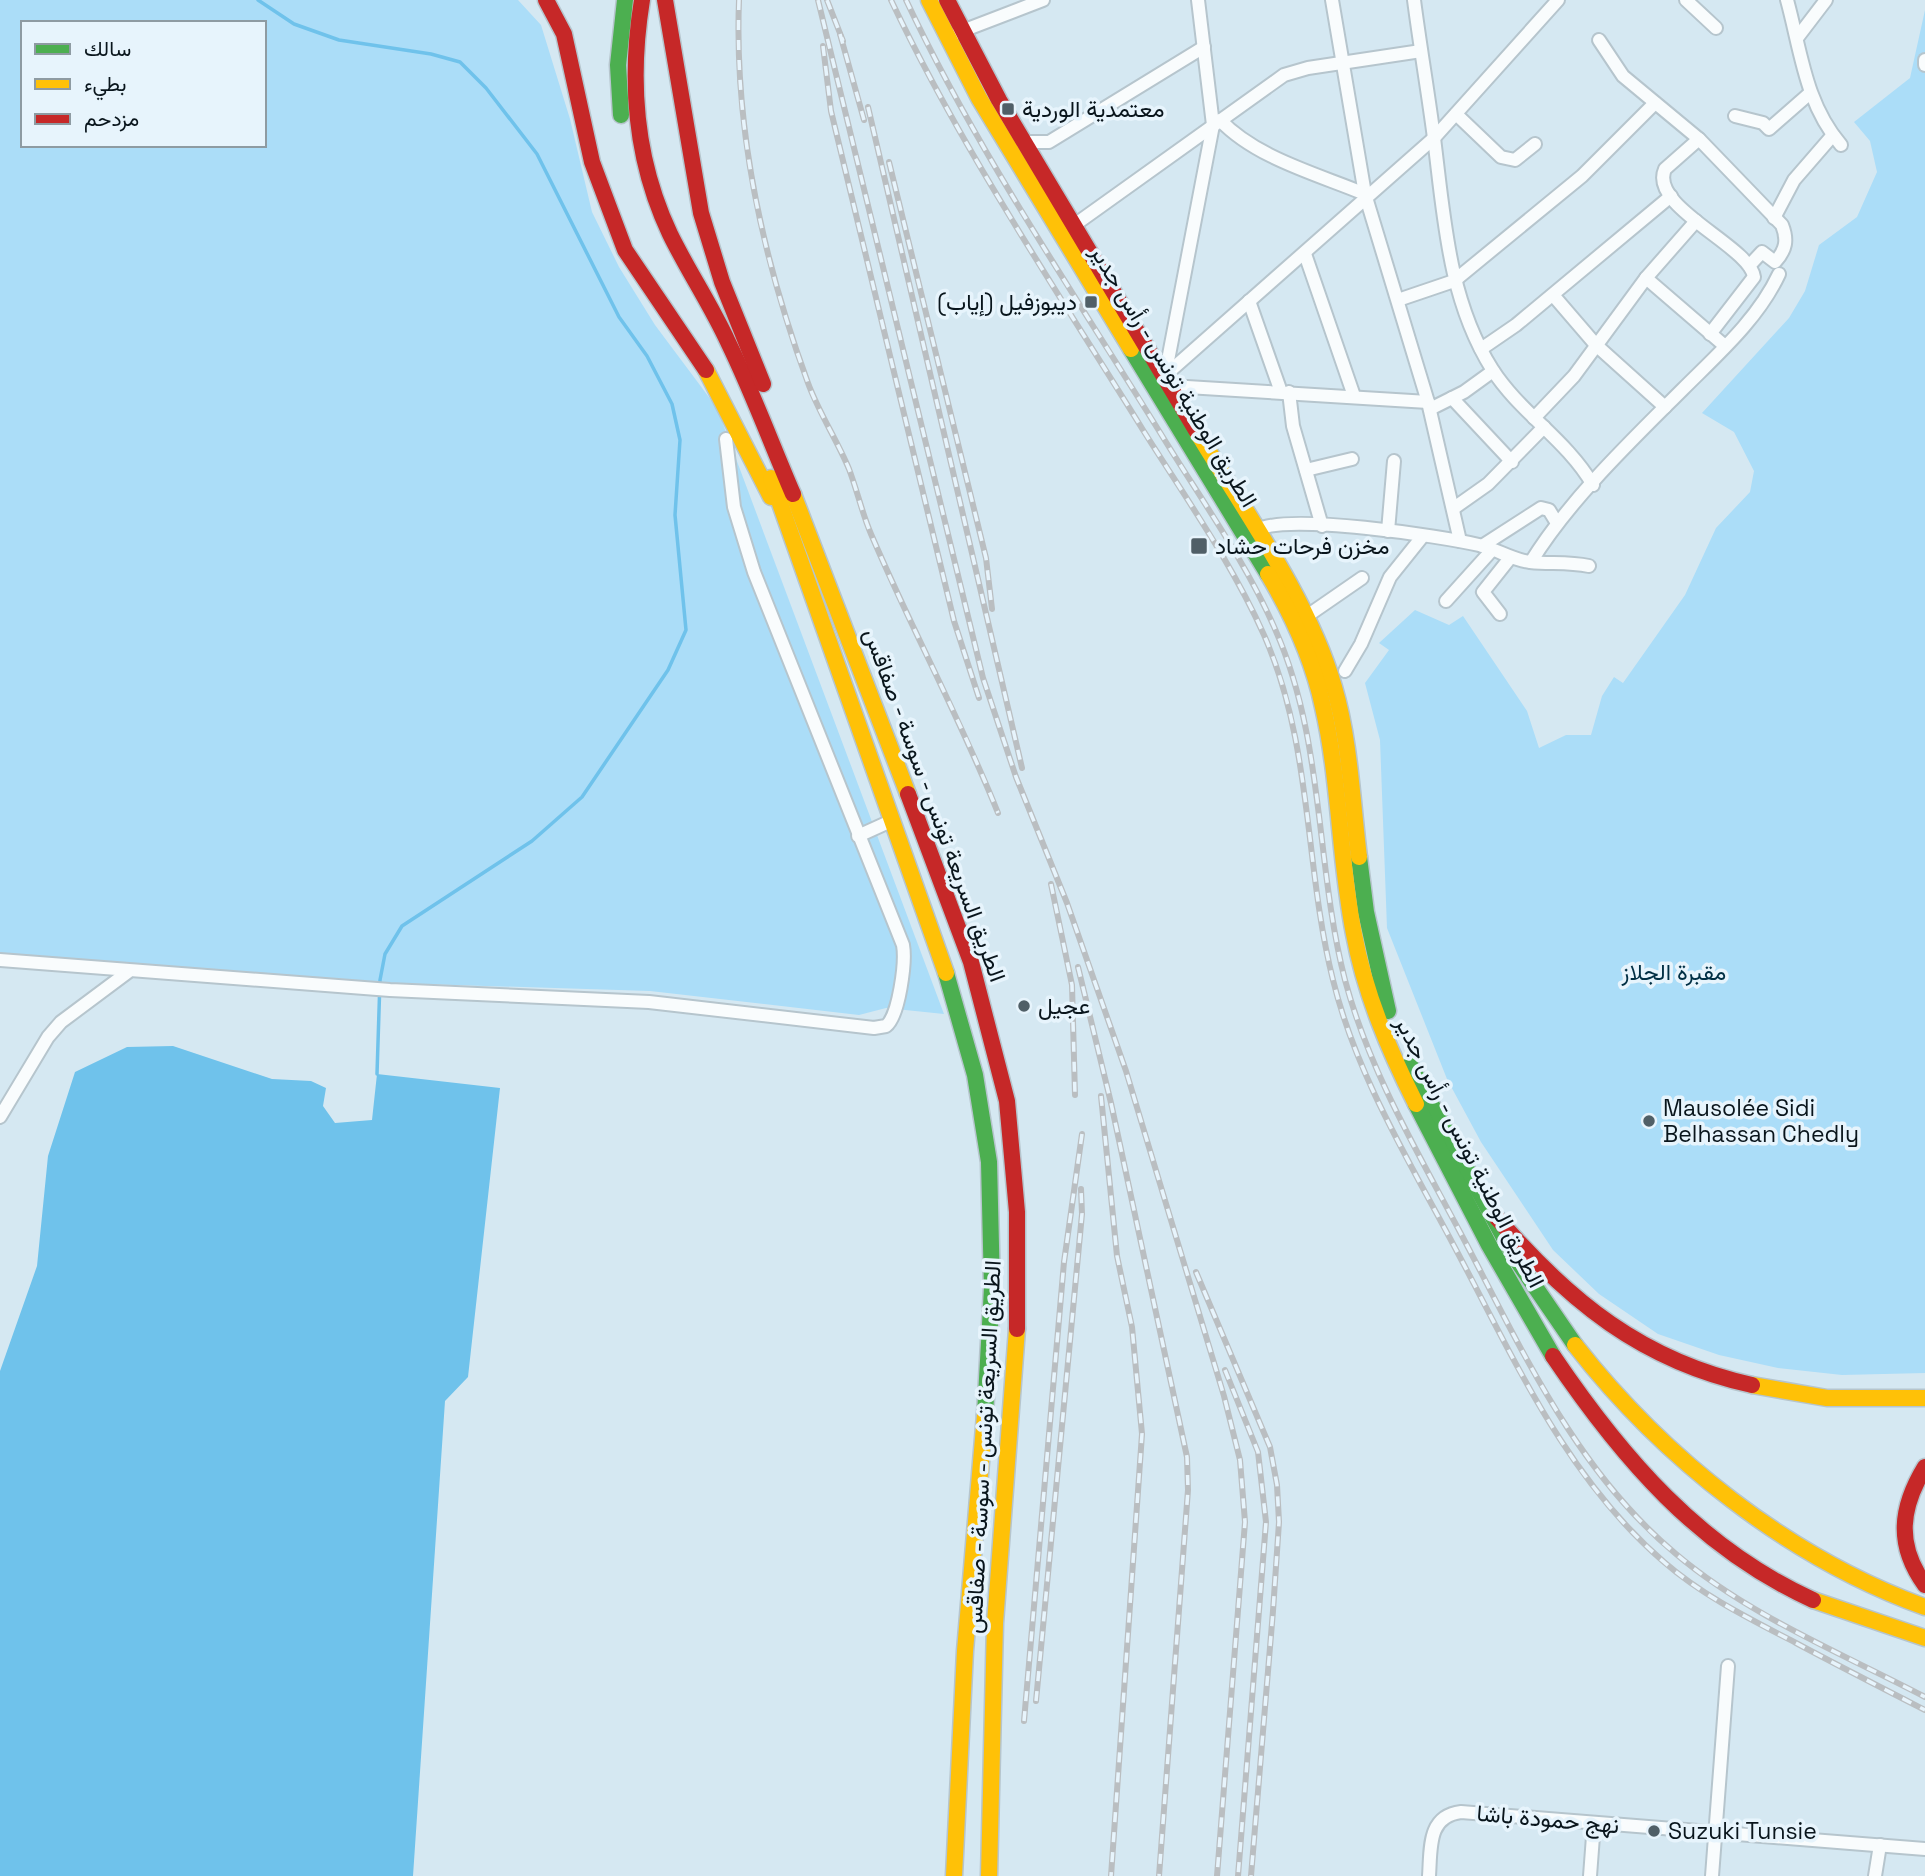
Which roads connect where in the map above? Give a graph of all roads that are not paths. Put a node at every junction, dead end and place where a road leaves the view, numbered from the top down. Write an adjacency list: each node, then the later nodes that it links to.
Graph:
1 (546, 0): 64 (main road)
2 (625, 0): 64 (main road, الطريق السريعة تونس - سوسة - صفاقس)
3 (642, 0): 65 (main road, الطريق السريعة تونس - سوسة - صفاقس)
4 (665, 0): 65 (main road)
5 (929, 0): 16 (main road, الطريق الوطنية تونس - رأس جدير)
6 (947, 0): 16 (main road, الطريق الوطنية تونس - رأس جدير)
7 (1043, 0): 16 (street)
8 (1198, 0): 19 (street)
9 (1332, 0): 21 (street)
10 (1414, 0): 20 (street)
11 (1686, 0): 15 (street)
12 (1787, 0): 17 (street)
13 (1826, 0): 17 (street)
14 (1555, 1): 24 (street)
15 (1716, 28)
16 (954, 35): 29 (main road, الطريق الوطنية تونس - رأس جدير); 49 (main road, الطريق الوطنية تونس - رأس جدير)
17 (1797, 38): 22 (street)
18 (1599, 40): 23 (street)
19 (1204, 47): 26 (street); 29 (street)
20 (1421, 51): 21 (street); 27 (street)
21 (1343, 64): 26 (street); 31 (street)
22 (1809, 94): 25 (street); 33 (street)
23 (1655, 103): 28 (street); 40 (street)
24 (1456, 114): 27 (street); 30 (street)
25 (1735, 116)
26 (1216, 122): 31 (street); 35 (street); 49 (street)
27 (1434, 138): 31 (street); 40 (street)
28 (1699, 139): 32 (street); 33 (street)
29 (1024, 142): 35 (main road, الطريق الوطنية تونس - رأس جدير)
30 (1535, 144)
31 (1366, 196): 36 (street); 42 (street)
32 (1671, 196): 34 (street); 41 (street)
33 (1774, 218): 37 (street)
34 (1696, 221): 37 (street); 39 (street)
35 (1073, 226): 49 (main road, الطريق الوطنية تونس - رأس جدير)
36 (1305, 254): 43 (street); 51 (street)
37 (1749, 266): 44 (street)
38 (1779, 274): 46 (street)
39 (1646, 278): 44 (street); 45 (street)
40 (1454, 281): 42 (street); 47 (street)
41 (1553, 295): 45 (street); 47 (street)
42 (1398, 300): 53 (street)
43 (1249, 301): 49 (street); 50 (street)
44 (1710, 334): 46 (street)
45 (1596, 345): 54 (street); 55 (street)
46 (1726, 346): 54 (street)
47 (1481, 349): 48 (street)
48 (1493, 371): 52 (street); 55 (street)
49 (1163, 383): 50 (street); 67 (main road, الطريق الوطنية تونس - رأس جدير); 90 (main road, الطريق الوطنية تونس - رأس جدير)
50 (1285, 392): 51 (street); 60 (street)
51 (1354, 396): 53 (street)
52 (1452, 398): 53 (street); 59 (street)
53 (1429, 405): 62 (street)
54 (1665, 407): 61 (street)
55 (1539, 422): 59 (street); 61 (street)
56 (726, 439): 81 (street)
57 (1352, 459): 60 (street)
58 (1394, 461): 68 (street)
59 (1512, 462): 62 (street)
60 (1306, 470): 66 (street)
61 (1592, 485): 63 (street)
62 (1454, 508): 70 (street)
63 (1557, 523): 71 (street); 73 (street)
64 (787, 524): 80 (main road, الطريق السريعة تونس - سوسة - صفاقس)
65 (808, 526): 97 (main road, الطريق السريعة تونس - سوسة - صفاقس)
66 (1322, 526): 67 (street); 68 (street)
67 (1257, 530): 78 (main road, الطريق الوطنية تونس - رأس جدير)
68 (1388, 531): 69 (street)
69 (1422, 537): 70 (street); 79 (street)
70 (1460, 541): 71 (street)
71 (1487, 548): 72 (street); 76 (street)
72 (1510, 558): 73 (street); 77 (street)
73 (1531, 562): 74 (street)
74 (1588, 566)
75 (1362, 578): 78 (street)
76 (1446, 601)
77 (1500, 614)
78 (1307, 616): 85 (main road, الطريق الوطنية تونس - رأس جدير)
79 (1345, 671)
80 (891, 821): 81 (street); 96 (main road, الطريق السريعة تونس - سوسة - صفاقس)
81 (858, 836): 83 (street)
82 (0, 960): 83 (street)
83 (128, 972): 84 (street)
84 (0, 1117)
85 (1483, 1202): 86 (main road); 89 (main road, الطريق الوطنية تونس - رأس جدير)
86 (1925, 1398)
87 (1925, 1467): 88 (main road)
88 (1925, 1585)
89 (1925, 1607)
90 (1925, 1638)
91 (1728, 1666): 93 (street)
92 (1594, 1823): 93 (street, نهج حمودة باشا); 98 (street, نهج حمودة باشا); 99 (street)
93 (1715, 1832): 94 (street, نهج حمودة باشا); 100 (street)
94 (1880, 1845): 95 (street, نهج حمودة باشا); 101 (street)
95 (1925, 1849)
96 (954, 1876)
97 (989, 1876)
98 (1429, 1876)
99 (1590, 1876)
100 (1712, 1876)
101 (1875, 1876)

